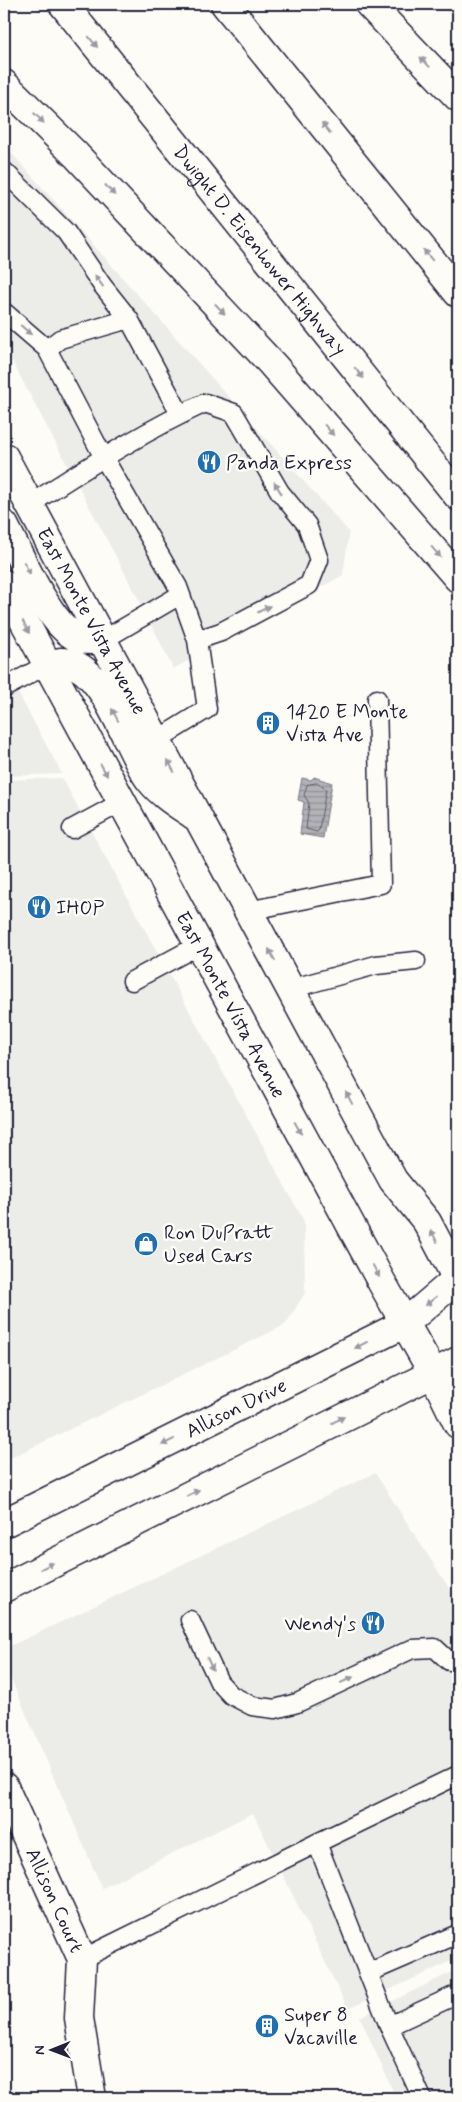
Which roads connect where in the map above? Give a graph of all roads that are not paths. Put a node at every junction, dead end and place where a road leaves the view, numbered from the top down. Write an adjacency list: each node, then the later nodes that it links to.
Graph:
1 (62, 4): 14 (main road, Dwight D. Eisenhower Highway, one-way to 14)
2 (225, 4): 7 (main road, one-way to 2)
3 (369, 4): 5 (main road, one-way to 3)
4 (4, 84): 17 (main road, one-way to 17)
5 (458, 97)
6 (4, 171): 9 (lane, one-way to 6)
7 (458, 293)
8 (4, 312): 10 (lane, one-way to 10)
9 (129, 319): 10 (lane); 11 (lane)
10 (47, 349): 13 (lane)
11 (180, 414): 13 (lane); 21 (lane, one-way to 11)
12 (4, 457): 15 (main road, East Monte Vista Avenue)
13 (104, 458): 15 (lane); 19 (lane)
14 (458, 496)
15 (29, 505): 20 (main road, East Monte Vista Avenue)
16 (4, 526): 20 (main road, one-way to 20)
17 (458, 578)
18 (4, 584): 22 (main road, East Monte Vista Avenue, one-way to 22)
19 (180, 595): 20 (lane); 21 (lane)
20 (103, 640): 25 (main road, East Monte Vista Avenue)
21 (197, 640): 25 (lane)
22 (46, 665): 23 (lane); 26 (main road, East Monte Vista Avenue, one-way to 26); 27 (main road, one-way to 22)
23 (4, 688)
24 (377, 699): 29 (lane)
25 (157, 740): 27 (main road, East Monte Vista Avenue, one-way to 25)
26 (122, 802): 28 (lane); 30 (main road, East Monte Vista Avenue)
27 (199, 818): 29 (main road, East Monte Vista Avenue)
28 (72, 829)
29 (248, 911): 33 (main road, East Monte Vista Avenue, one-way to 29)
30 (199, 945): 32 (lane); 35 (main road, East Monte Vista Avenue, one-way to 35)
31 (416, 961): 33 (lane)
32 (132, 981)
33 (290, 989): 34 (main road, East Monte Vista Avenue, one-way to 33)
34 (458, 1279): 35 (main road, Allison Drive, one-way to 35)
35 (404, 1324): 37 (main road, East Monte Vista Avenue); 39 (main road, Allison Drive, one-way to 39)
36 (458, 1361): 37 (main road)
37 (433, 1373): 38 (main road, East Monte Vista Avenue); 40 (main road, one-way to 37)
38 (458, 1424)
39 (4, 1522)
40 (4, 1588)
41 (190, 1620): 42 (lane, one-way to 42)
42 (449, 1661)
43 (458, 1775): 45 (lane)
44 (4, 1787): 47 (main road, Allison Court)
45 (317, 1843): 47 (lane); 48 (lane)
46 (458, 1934): 48 (lane)
47 (82, 1959): 51 (main road, Allison Court)
48 (368, 1973): 50 (lane)
49 (458, 1994): 50 (lane)
50 (389, 2026): 52 (lane)
51 (92, 2098)
52 (422, 2098)

